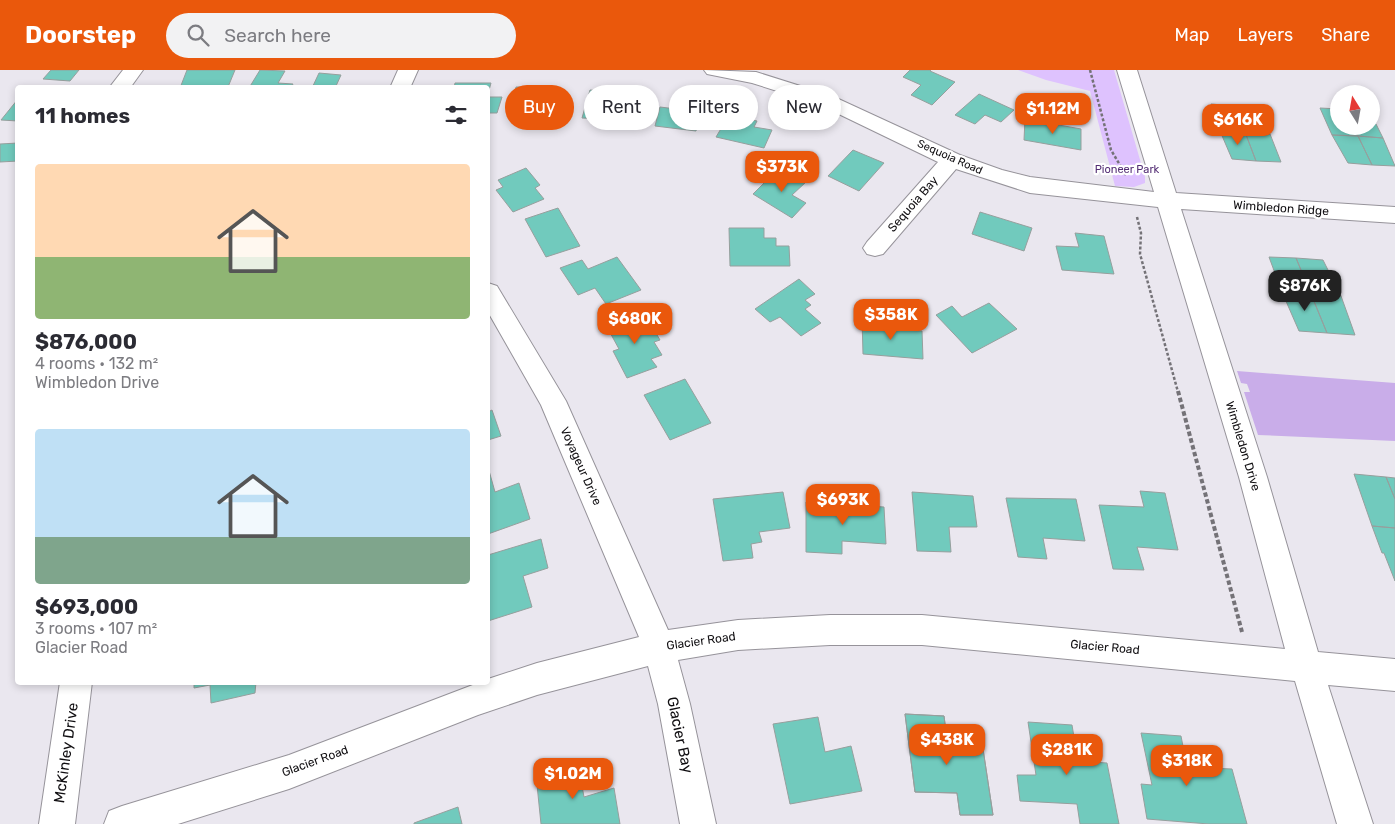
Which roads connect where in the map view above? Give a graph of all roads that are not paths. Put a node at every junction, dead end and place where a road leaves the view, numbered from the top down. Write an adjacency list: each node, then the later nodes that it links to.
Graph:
1 (133, 70): 5 (street)
2 (408, 70): 6 (street)
3 (714, 70): 7 (street, Sequoia Road)
4 (1127, 70): 8 (street, Wimbledon Drive)
5 (121, 85)
6 (401, 85)
7 (952, 160): 8 (street, Sequoia Road); 10 (street, Sequoia Bay)
8 (1167, 200): 9 (street, Wimbledon Ridge); 13 (street, Wimbledon Drive)
9 (1395, 215)
10 (875, 248)
11 (490, 295): 12 (street, Voyageur Drive)
12 (659, 647): 13 (street, Glacier Road); 17 (street, Glacier Road); 18 (street, Glacier Bay)
13 (1307, 667): 14 (street, Glacier Road); 19 (street, Wimbledon Drive)
14 (1395, 675)
15 (76, 685): 16 (street, McKinley Drive)
16 (57, 824)
17 (122, 824)
18 (698, 824)
19 (1355, 824)

